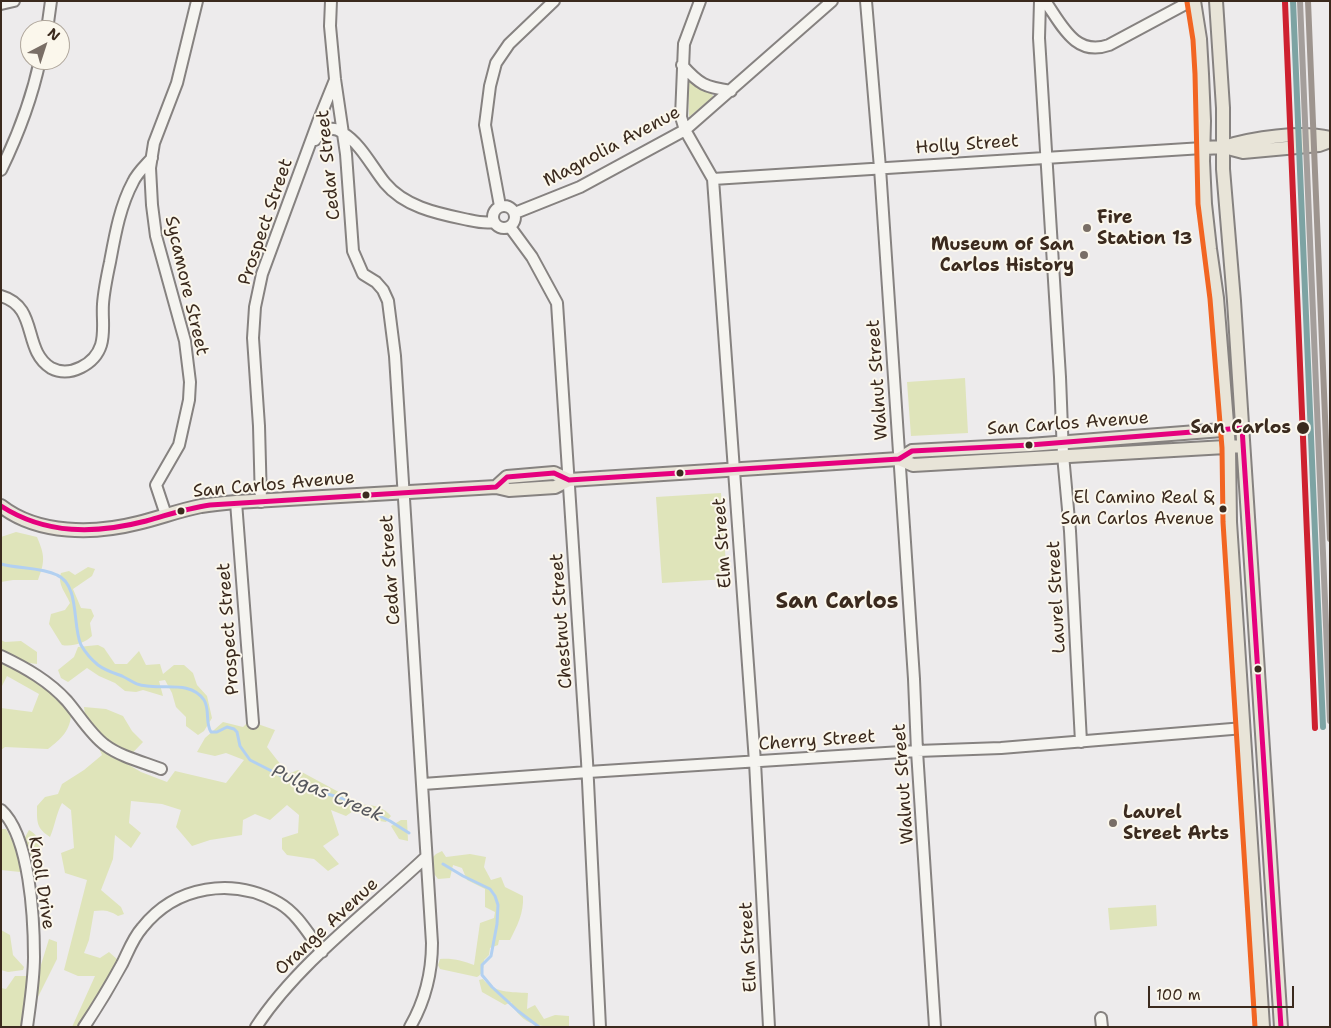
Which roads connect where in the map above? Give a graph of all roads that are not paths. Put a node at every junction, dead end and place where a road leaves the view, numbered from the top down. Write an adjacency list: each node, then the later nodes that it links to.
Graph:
1 (14, 1): 13 (street)
2 (51, 1): 14 (street)
3 (197, 1): 26 (street, Sycamore Street)
4 (331, 1): 17 (street, Cedar Street)
5 (554, 1): 30 (street)
6 (700, 1): 15 (street, Elm Street)
7 (832, 1): 18 (street, Magnolia Avenue)
8 (866, 1): 27 (street, Walnut Street)
9 (1040, 1): 25 (street, Laurel Street)
10 (1045, 1): 11 (street)
11 (1192, 1): 23 (main road)
12 (1216, 1): 22 (main road)
13 (1, 4)
14 (48, 20)
15 (682, 65): 18 (street); 19 (street, Elm Street)
16 (38, 70): 28 (street)
17 (336, 79): 20 (street, Cedar Street); 24 (street, Prospect Street)
18 (731, 91): 19 (street, Magnolia Avenue)
19 (685, 130): 29 (street, Elm Street); 31 (street, Magnolia Avenue)
20 (343, 132): 24 (street); 32 (street); 44 (street, Cedar Street)
21 (1330, 139): 22 (main road, Holly Street)
22 (1224, 147): 23 (main road, Holly Street); 35 (main road)
23 (1203, 148): 25 (street, Holly Street); 36 (main road)
24 (306, 156): 46 (street, Prospect Street)
25 (1047, 157): 27 (street, Holly Street); 37 (street, Laurel Street)
26 (152, 158): 34 (street); 48 (street, Sycamore Street)
27 (880, 168): 29 (street, Holly Street); 41 (street, Walnut Street)
28 (1, 170)
29 (713, 179): 42 (street, Elm Street)
30 (500, 206): 31 (street); 32 (street)
31 (515, 214): 33 (street)
32 (494, 222): 33 (street)
33 (510, 227): 43 (street, Chestnut Street)
34 (1, 296)
35 (1242, 428): 36 (main road, San Carlos Avenue); 38 (main road)
36 (1226, 430): 37 (main road, San Carlos Avenue); 39 (main road)
37 (1063, 442): 40 (street, Laurel Street); 41 (main road, San Carlos Avenue)
38 (1243, 446): 39 (main road, San Carlos Avenue); 52 (main road)
39 (1228, 448): 40 (main road, San Carlos Avenue); 51 (main road)
40 (1063, 455): 41 (main road, San Carlos Avenue); 53 (street, Laurel Street)
41 (899, 460): 42 (main road, San Carlos Avenue); 54 (street, Walnut Street)
42 (734, 469): 43 (main road, San Carlos Avenue); 55 (street, Elm Street)
43 (569, 480): 44 (main road, San Carlos Avenue); 57 (street, Chestnut Street)
44 (403, 493): 46 (main road, San Carlos Avenue); 58 (street, Cedar Street)
45 (236, 502): 46 (main road, San Carlos Avenue); 48 (main road, San Carlos Avenue); 50 (street, Prospect Street)
46 (261, 502)
47 (3, 512): 48 (main road, San Carlos Avenue)
48 (166, 515)
49 (1, 656): 56 (street)
50 (253, 722)
51 (1244, 728): 52 (main road); 53 (street, Cherry Street); 69 (main road)
52 (1262, 730): 70 (main road)
53 (1081, 742): 54 (street, Cherry Street)
54 (917, 751): 55 (street, Cherry Street); 68 (street, Walnut Street)
55 (755, 762): 57 (street, Cherry Street); 67 (street, Elm Street)
56 (161, 770)
57 (588, 772): 58 (street, Cherry Street); 66 (street, Chestnut Street)
58 (423, 784): 60 (street, Cedar Street)
59 (1, 810): 62 (street, Knoll Drive)
60 (426, 857): 61 (street, Orange Avenue); 65 (street, Cedar Street)
61 (322, 952): 63 (street); 64 (street, Orange Avenue)
62 (28, 1027)
63 (84, 1027)
64 (256, 1027)
65 (410, 1027)
66 (600, 1027)
67 (770, 1027)
68 (935, 1027)
69 (1263, 1027)
70 (1281, 1027)

